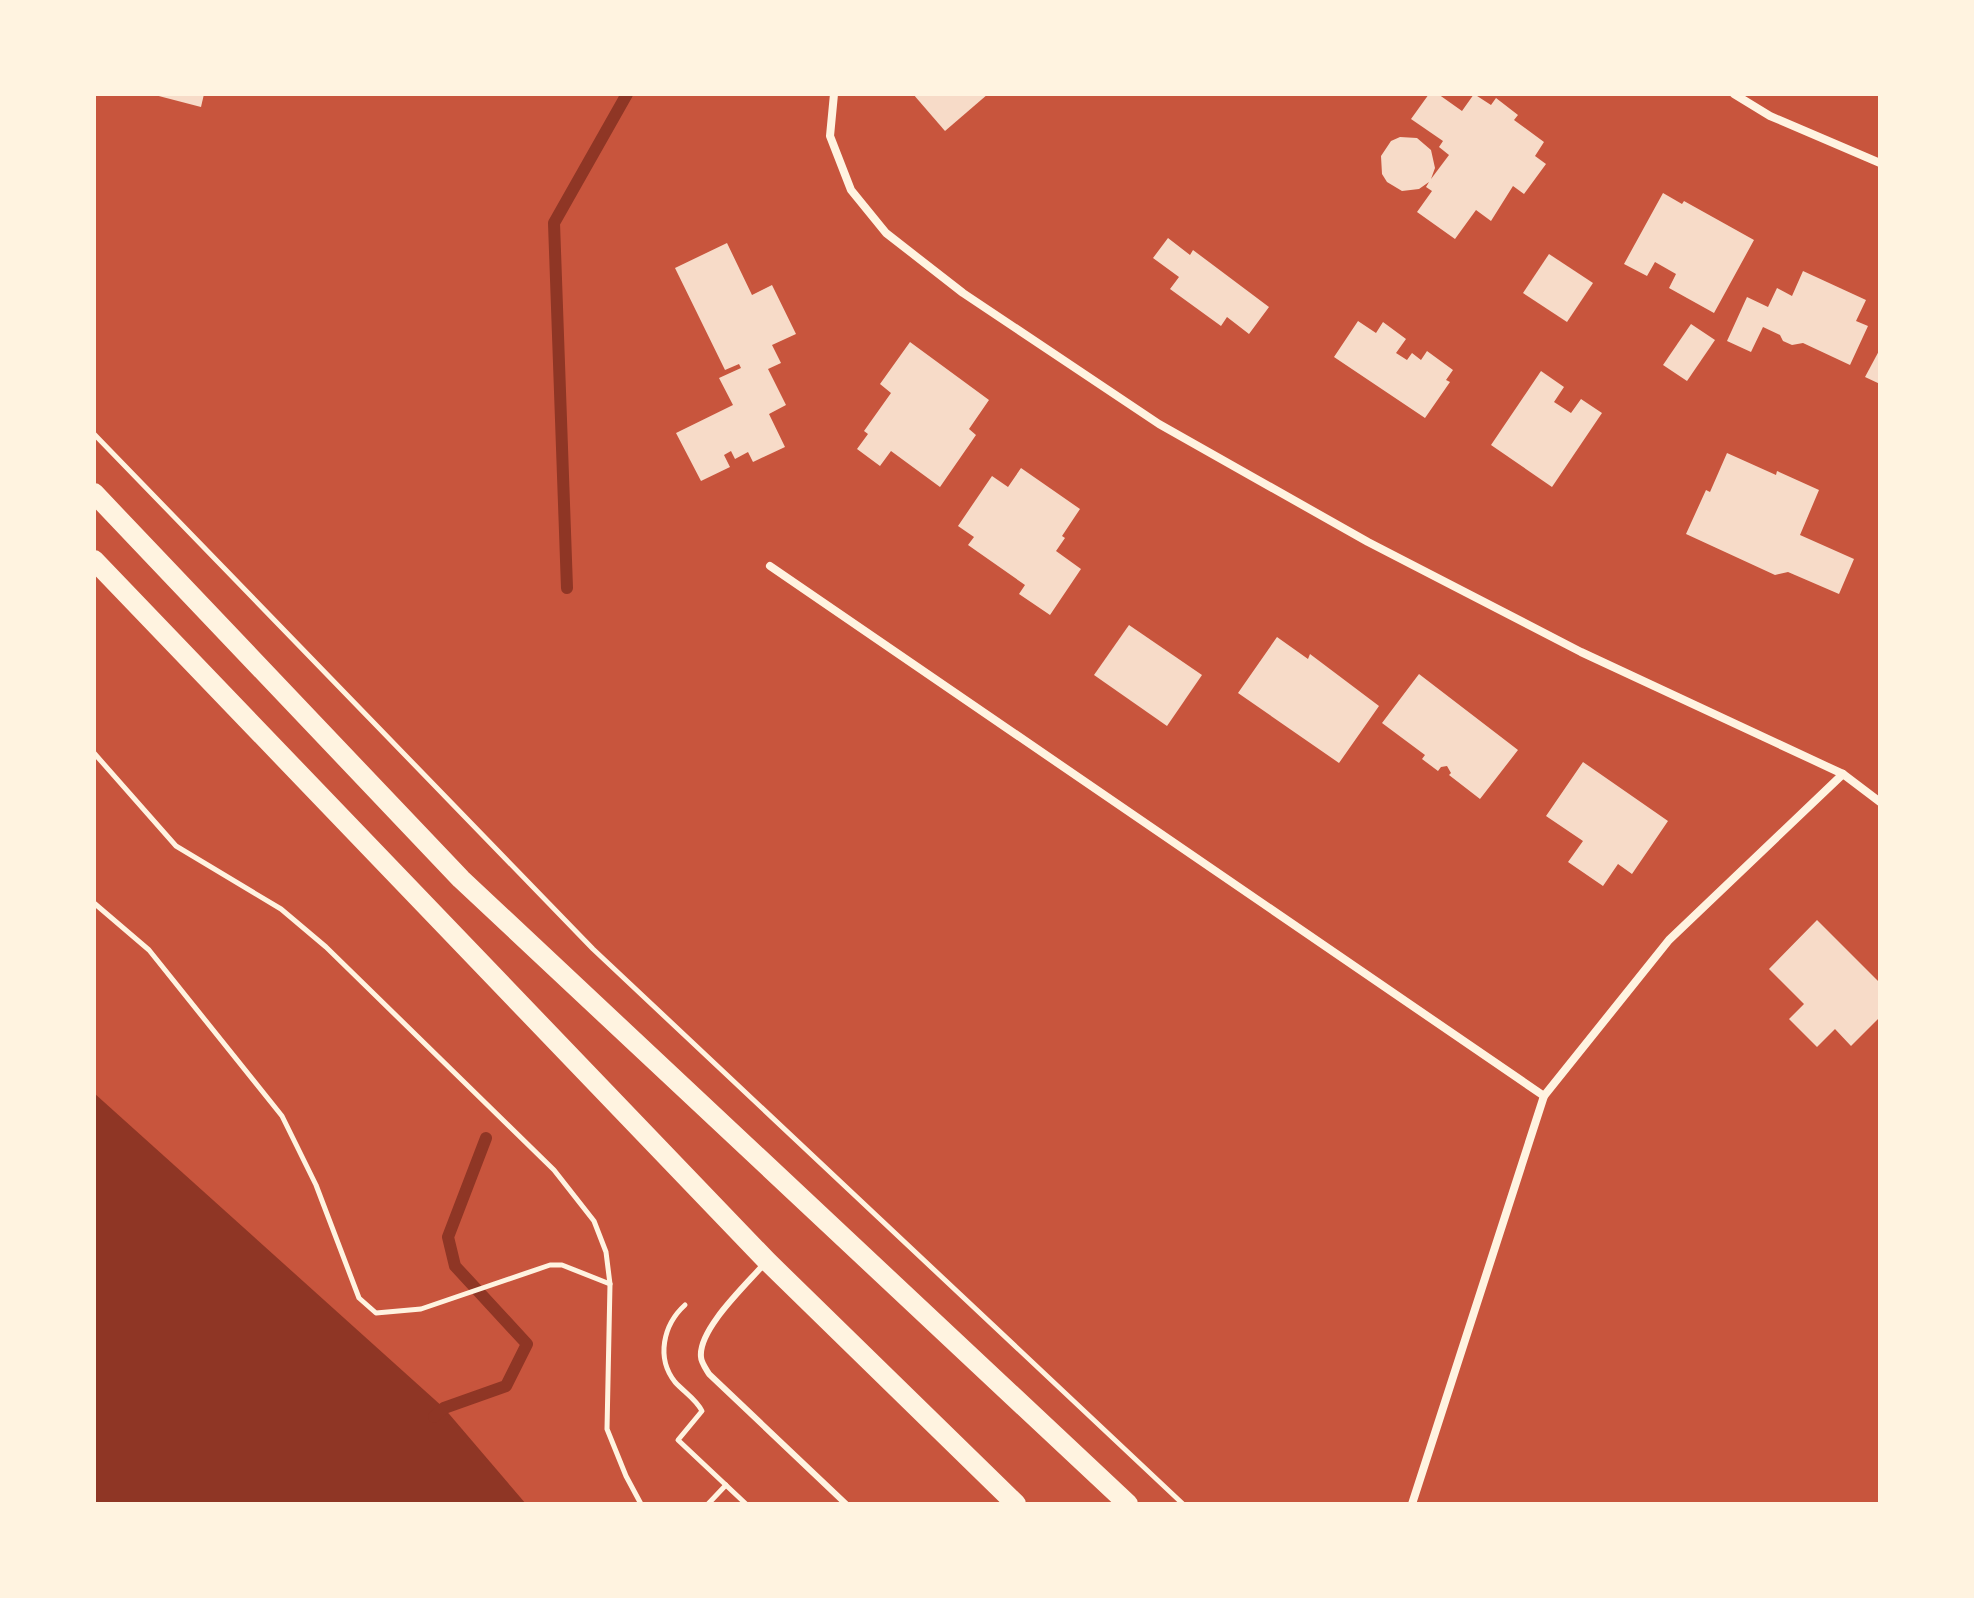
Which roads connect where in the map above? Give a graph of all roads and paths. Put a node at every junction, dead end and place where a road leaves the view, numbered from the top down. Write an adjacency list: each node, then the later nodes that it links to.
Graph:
1 (834, 94): 9 (street)
2 (1734, 94): 3 (street)
3 (1880, 163)
4 (94, 434): 23 (path)
5 (94, 493): 22 (main road)
6 (94, 560): 13 (main road)
7 (770, 566): 12 (street)
8 (94, 753): 14 (path)
9 (1843, 774): 10 (street); 12 (street)
10 (1880, 802)
11 (94, 903): 14 (path)
12 (1544, 1096): 24 (street)
13 (767, 1261): 20 (lane); 21 (main road)
14 (610, 1284): 17 (path)
15 (685, 1305): 16 (path)
16 (726, 1485): 18 (path); 19 (path)
17 (641, 1504)
18 (708, 1504)
19 (746, 1504)
20 (846, 1504)
21 (1016, 1504)
22 (1128, 1504)
23 (1183, 1504)
24 (1412, 1504)

